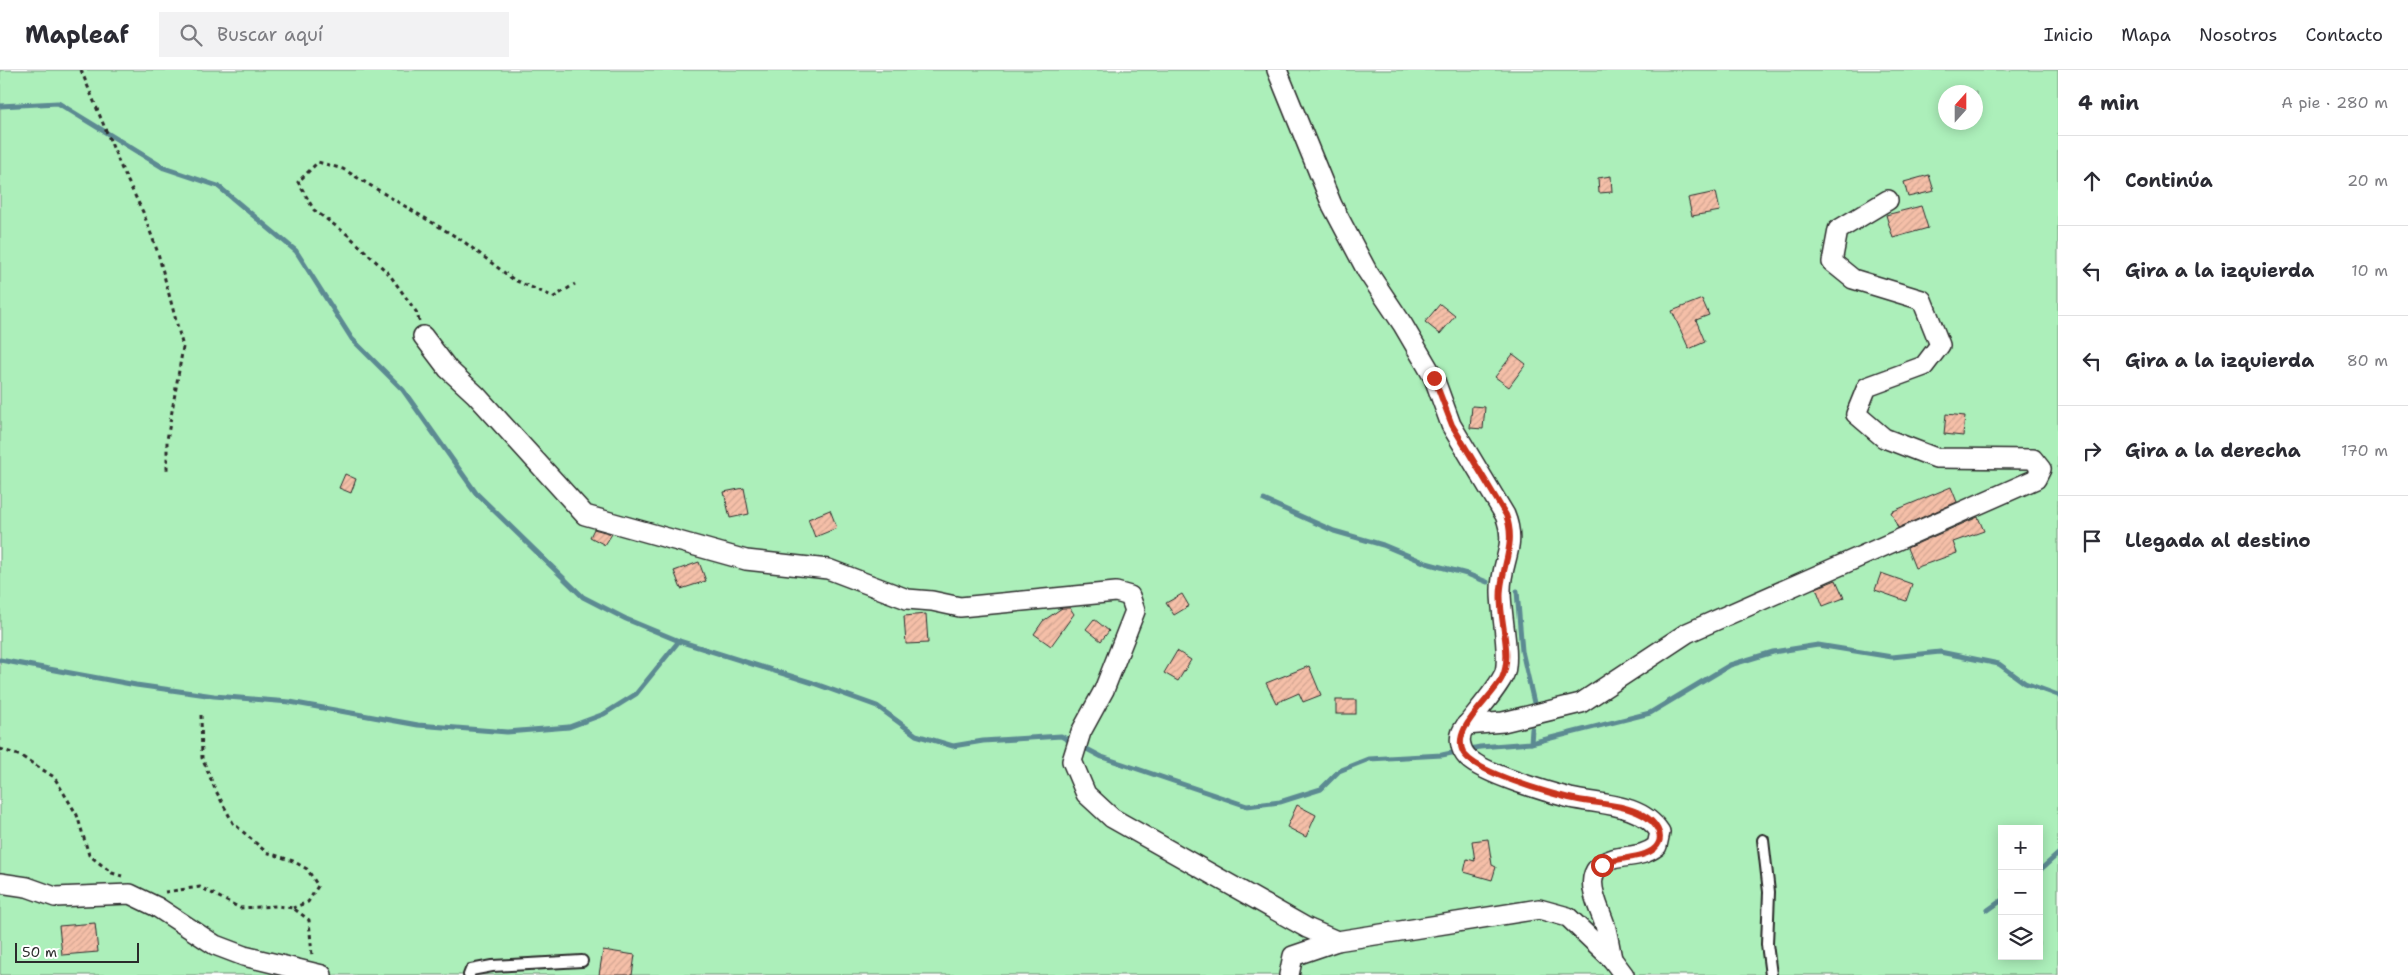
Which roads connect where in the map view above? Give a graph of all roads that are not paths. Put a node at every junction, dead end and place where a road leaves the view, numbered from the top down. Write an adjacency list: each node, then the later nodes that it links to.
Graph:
1 (1276, 70): 4 (street)
2 (1888, 200): 4 (street)
3 (423, 336): 7 (street)
4 (1466, 725): 8 (street)
5 (1764, 840): 14 (lane)
6 (0, 883): 10 (street)
7 (1337, 941): 8 (street); 12 (street)
8 (1612, 959): 13 (street)
9 (582, 961): 11 (lane)
10 (318, 974)
11 (469, 975)
12 (1289, 975)
13 (1624, 975)
14 (1770, 975)

